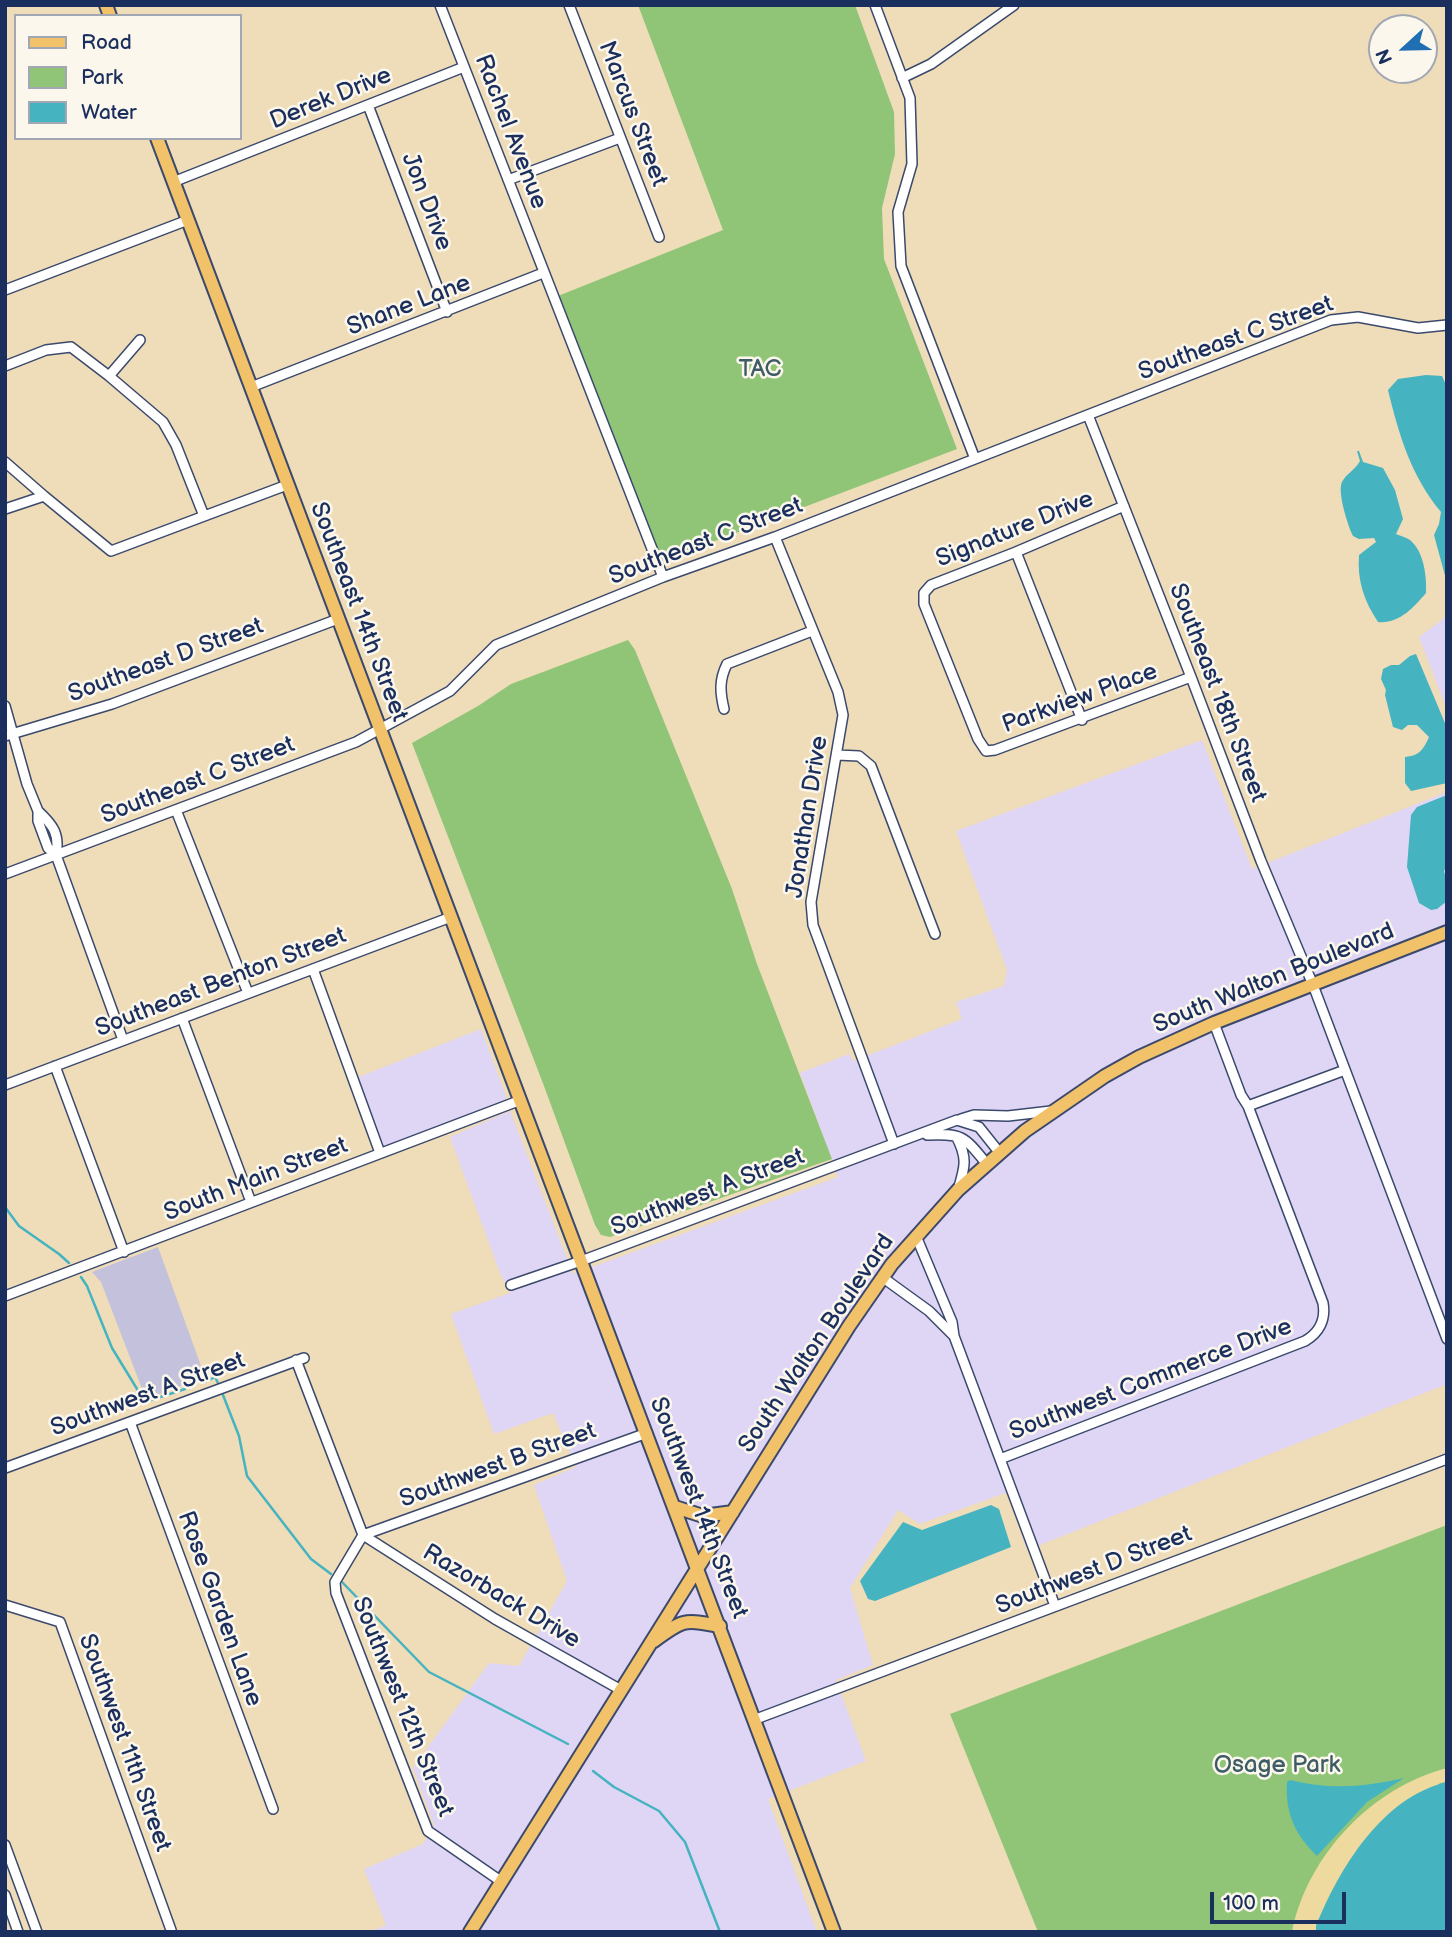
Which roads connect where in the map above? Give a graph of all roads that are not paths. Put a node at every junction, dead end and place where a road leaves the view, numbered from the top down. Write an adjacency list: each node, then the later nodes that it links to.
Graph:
1 (440, 5): 5 (street, Rachel Avenue)
2 (569, 5): 8 (street, Marcus Street)
3 (875, 5): 6 (street)
4 (1014, 5): 6 (street)
5 (464, 67): 7 (street, Derek Drive); 10 (street, Rachel Avenue)
6 (902, 78): 23 (street)
7 (368, 105): 11 (street, Derek Drive); 16 (street, Jon Drive)
8 (621, 138): 10 (street); 13 (street, Marcus Street)
9 (158, 140): 11 (main road, Southeast 14th Street)
10 (508, 180): 14 (street, Rachel Avenue)
11 (173, 182): 12 (main road, Southeast 14th Street)
12 (188, 220): 15 (street); 21 (main road, Southeast 14th Street)
13 (659, 237)
14 (544, 273): 16 (street, Shane Lane); 32 (street, Rachel Avenue)
15 (5, 290)
16 (447, 312): 21 (street, Shane Lane)
17 (1447, 325): 22 (street, Southeast C Street)
18 (140, 340): 20 (street)
19 (5, 366): 20 (street)
20 (109, 376): 29 (street)
21 (251, 387): 25 (main road, Southeast 14th Street)
22 (1088, 415): 23 (street, Southeast C Street); 27 (street, Southeast 18th Street)
23 (975, 459): 30 (street, Southeast C Street)
24 (5, 462): 26 (street)
25 (287, 485): 29 (street); 33 (main road, Southeast 14th Street)
26 (44, 496): 28 (street); 29 (street)
27 (1124, 506): 31 (street, Signature Drive); 35 (street, Southeast 18th Street)
28 (5, 509)
29 (204, 516)
30 (775, 537): 32 (street, Southeast C Street); 34 (street, Jonathan Drive)
31 (1016, 552): 38 (street); 41 (street, Signature Drive)
32 (663, 577): 39 (street, Southeast C Street)
33 (338, 619): 39 (main road, Southeast 14th Street); 40 (street, Southeast D Street)
34 (812, 631): 37 (street); 42 (street, Jonathan Drive)
35 (1191, 677): 38 (street, Parkview Place); 50 (street, Southeast 18th Street)
36 (5, 706): 40 (street)
37 (724, 709)
38 (1082, 720): 41 (street, Parkview Place)
39 (379, 728): 43 (street, Southeast C Street); 46 (main road, Southeast 14th Street)
40 (9, 735): 44 (street)
41 (983, 747)
42 (837, 755): 48 (street); 64 (street, Jonathan Drive)
43 (176, 810): 44 (street, Southeast C Street); 51 (street)
44 (56, 855): 45 (street, Southeast C Street); 54 (street)
45 (5, 874)
46 (451, 916): 49 (street, Southeast Benton Street); 58 (main road, Southeast 14th Street)
47 (1447, 933): 50 (main road, South Walton Boulevard)
48 (934, 934)
49 (313, 969): 51 (street, Southeast Benton Street); 66 (street)
50 (1312, 985): 53 (main road, South Walton Boulevard); 56 (street, Southeast 18th Street)
51 (248, 993): 52 (street, Southeast Benton Street)
52 (182, 1018): 54 (street, Southeast Benton Street); 69 (street)
53 (1214, 1023): 59 (street, Southwest Commerce Drive); 60 (main road, South Walton Boulevard)
54 (123, 1040): 55 (street, Southeast Benton Street)
55 (55, 1066): 57 (street, Southeast Benton Street); 71 (street)
56 (1345, 1070): 59 (street); 77 (street, Southeast 18th Street)
57 (5, 1085)
58 (520, 1100): 66 (street, South Main Street); 72 (main road, Southwest 14th Street)
59 (1248, 1106): 80 (street, Southwest Commerce Drive)
60 (1052, 1111): 61 (street, Southwest A Street); 65 (main road, South Walton Boulevard)
61 (957, 1120): 62 (street, Southwest A Street); 65 (street)
62 (918, 1135): 63 (street, Southwest A Street); 64 (street, Southwest A Street)
63 (956, 1136): 67 (street); 68 (street)
64 (894, 1144): 72 (street, Southwest A Street)
65 (999, 1152): 67 (main road, South Walton Boulevard)
66 (380, 1153): 69 (street, South Main Street)
67 (986, 1163): 68 (main road, South Walton Boulevard)
68 (958, 1190): 70 (main road, South Walton Boulevard)
69 (251, 1202): 71 (street, South Main Street)
70 (916, 1236): 73 (main road, South Walton Boulevard); 76 (street)
71 (124, 1252): 75 (street, South Main Street)
72 (582, 1261): 74 (street, Southwest A Street); 79 (main road, Southwest 14th Street)
73 (882, 1277): 76 (street); 84 (main road, South Walton Boulevard)
74 (511, 1285)
75 (5, 1296)
76 (954, 1336): 80 (street)
77 (1447, 1339)
78 (130, 1422): 82 (street, Southwest A Street); 85 (street, Southwest A Street); 93 (street, Rose Garden Lane)
79 (647, 1433): 83 (main road, Southwest 14th Street); 85 (street, Southwest B Street)
80 (1000, 1459): 88 (street)
81 (1447, 1459): 88 (street, Southwest D Street)
82 (5, 1468)
83 (675, 1507): 84 (main road); 86 (main road, Southwest 14th Street)
84 (733, 1512): 86 (main road, South Walton Boulevard)
85 (363, 1535): 91 (street, Razorback Drive); 95 (street, Southwest 12th Street)
86 (698, 1567): 89 (main road, Southwest 14th Street); 90 (main road, South Walton Boulevard)
87 (5, 1605): 98 (street, Southwest 11th Street)
88 (1055, 1606): 92 (street, Southwest D Street)
89 (720, 1626): 90 (main road); 92 (main road, Southwest 14th Street)
90 (650, 1644): 91 (main road, South Walton Boulevard)
91 (621, 1690): 95 (main road, South Walton Boulevard)
92 (756, 1720): 102 (main road, Southwest 14th Street)
93 (273, 1810)
94 (5, 1844): 96 (street)
95 (502, 1882): 101 (main road, South Walton Boulevard)
96 (22, 1892): 97 (street); 100 (street)
97 (6, 1897): 99 (street)
98 (172, 1930)
99 (18, 1932)
100 (37, 1932)
101 (470, 1932)
102 (834, 1932)

